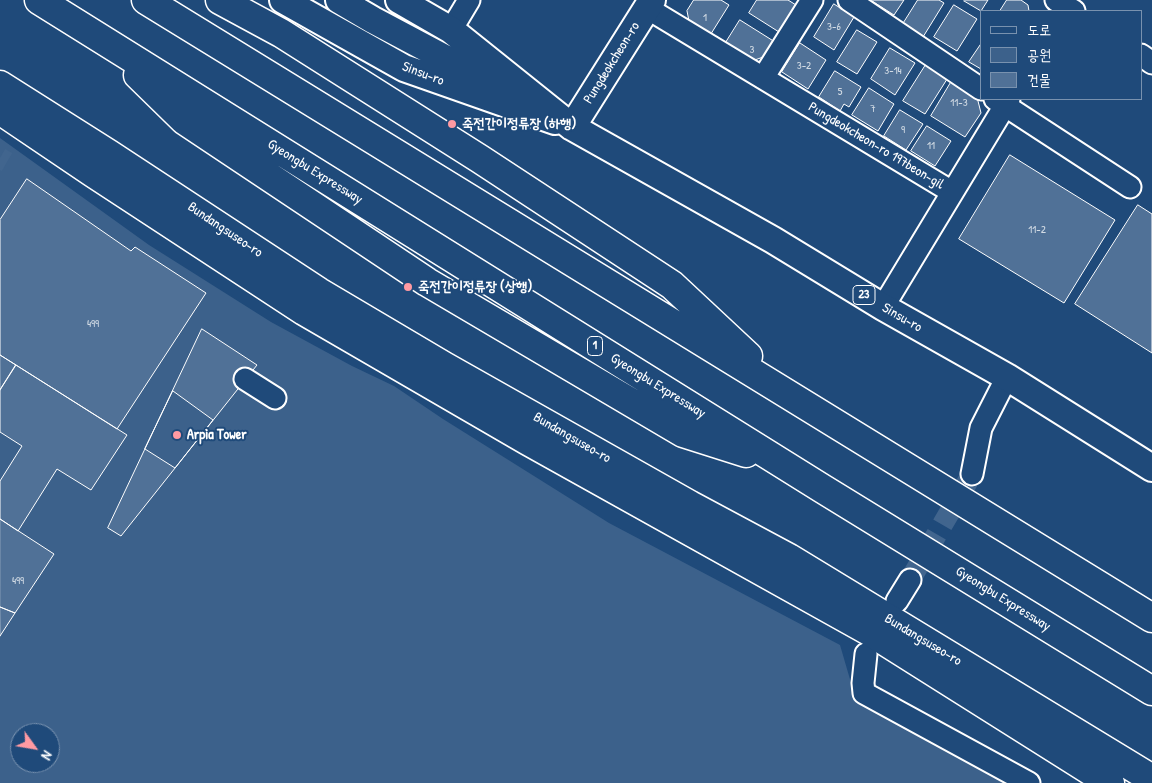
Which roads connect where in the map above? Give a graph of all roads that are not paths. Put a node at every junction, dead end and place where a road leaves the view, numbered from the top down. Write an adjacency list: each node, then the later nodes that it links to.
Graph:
1 (39, 0): 32 (highway, Gyeongbu Expressway / 1)
2 (146, 0): 24 (highway)
3 (220, 0): 24 (highway)
4 (283, 0): 17 (main road, Sinsu-ro)
5 (339, 0): 17 (main road, 23)
6 (399, 0): 11 (main road, Sinsu-ro)
7 (469, 0): 11 (street)
8 (812, 0): 12 (street)
9 (849, 0): 14 (street)
10 (649, 4): 12 (street, Pungdeokcheon-ro 197beon-gil); 17 (main road, Pungdeokcheon-ro)
11 (451, 30): 17 (main road, Sinsu-ro)
12 (763, 78): 20 (street, Pungdeokcheon-ro 197beon-gil)
13 (0, 85): 18 (highway, Bundangsuseo-ro)
14 (980, 88)
15 (1003, 101): 19 (street); 20 (street, Pungdeokcheon-ro 197beon-gil)
16 (0, 110): 18 (highway, Bundangsuseo-ro)
17 (572, 127): 21 (main road, Sinsu-ro / 23)
18 (101, 163): 33 (highway, Bundangsuseo-ro); 35 (highway, Bundangsuseo-ro)
19 (1130, 187)
20 (952, 192): 21 (street)
21 (883, 307): 22 (main road, Sinsu-ro / 23)
22 (1007, 377): 26 (main road, Sinsu-ro / 23); 27 (street)
23 (246, 379): 25 (street)
24 (789, 395): 30 (highway)
25 (275, 398)
26 (1152, 468)
27 (972, 474)
28 (910, 580): 29 (street)
29 (897, 601)
30 (1152, 618)
31 (866, 654): 34 (street)
32 (1152, 690)
33 (1152, 779)
34 (1029, 783)
35 (1110, 783)

